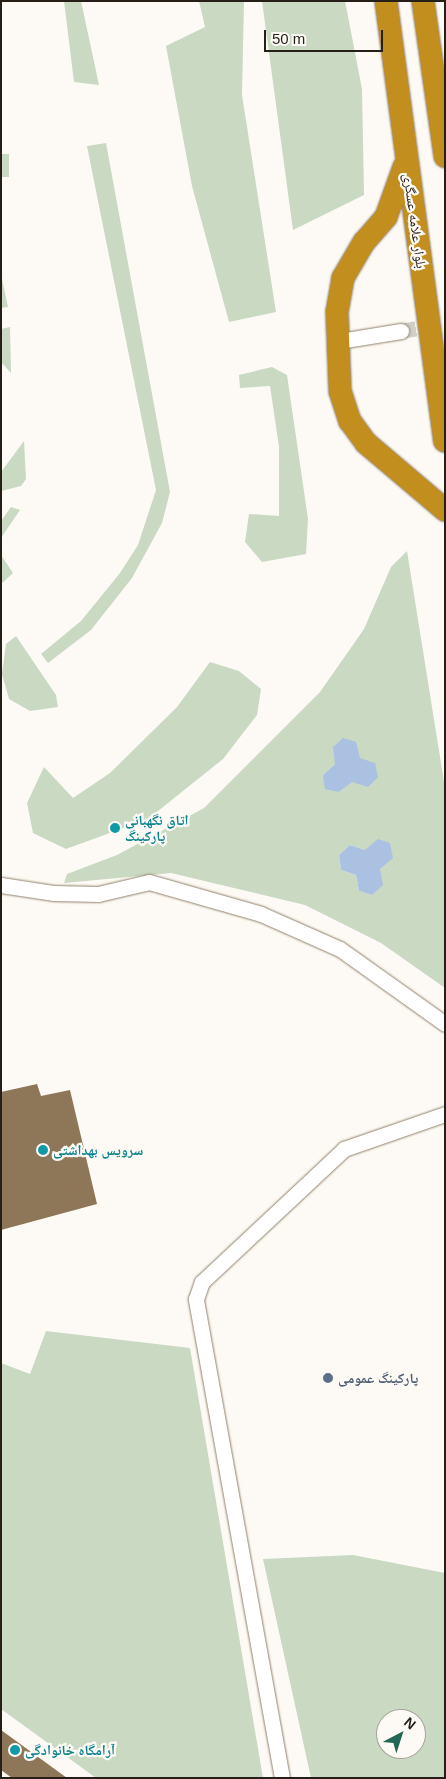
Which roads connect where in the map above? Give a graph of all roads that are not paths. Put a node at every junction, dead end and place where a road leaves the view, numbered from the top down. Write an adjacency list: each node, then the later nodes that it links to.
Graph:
1 (386, 1): 5 (highway, بلوار علامه عسگری)
2 (423, 1): 3 (highway)
3 (440, 102): 4 (highway)
4 (445, 156)
5 (407, 159): 7 (highway); 8 (highway, بلوار علامه عسگری)
6 (401, 331): 7 (street)
7 (340, 341): 9 (highway)
8 (445, 441)
9 (445, 510)
10 (1, 885): 11 (street)
11 (445, 1024)
12 (445, 1114): 13 (street)
13 (282, 1778)

